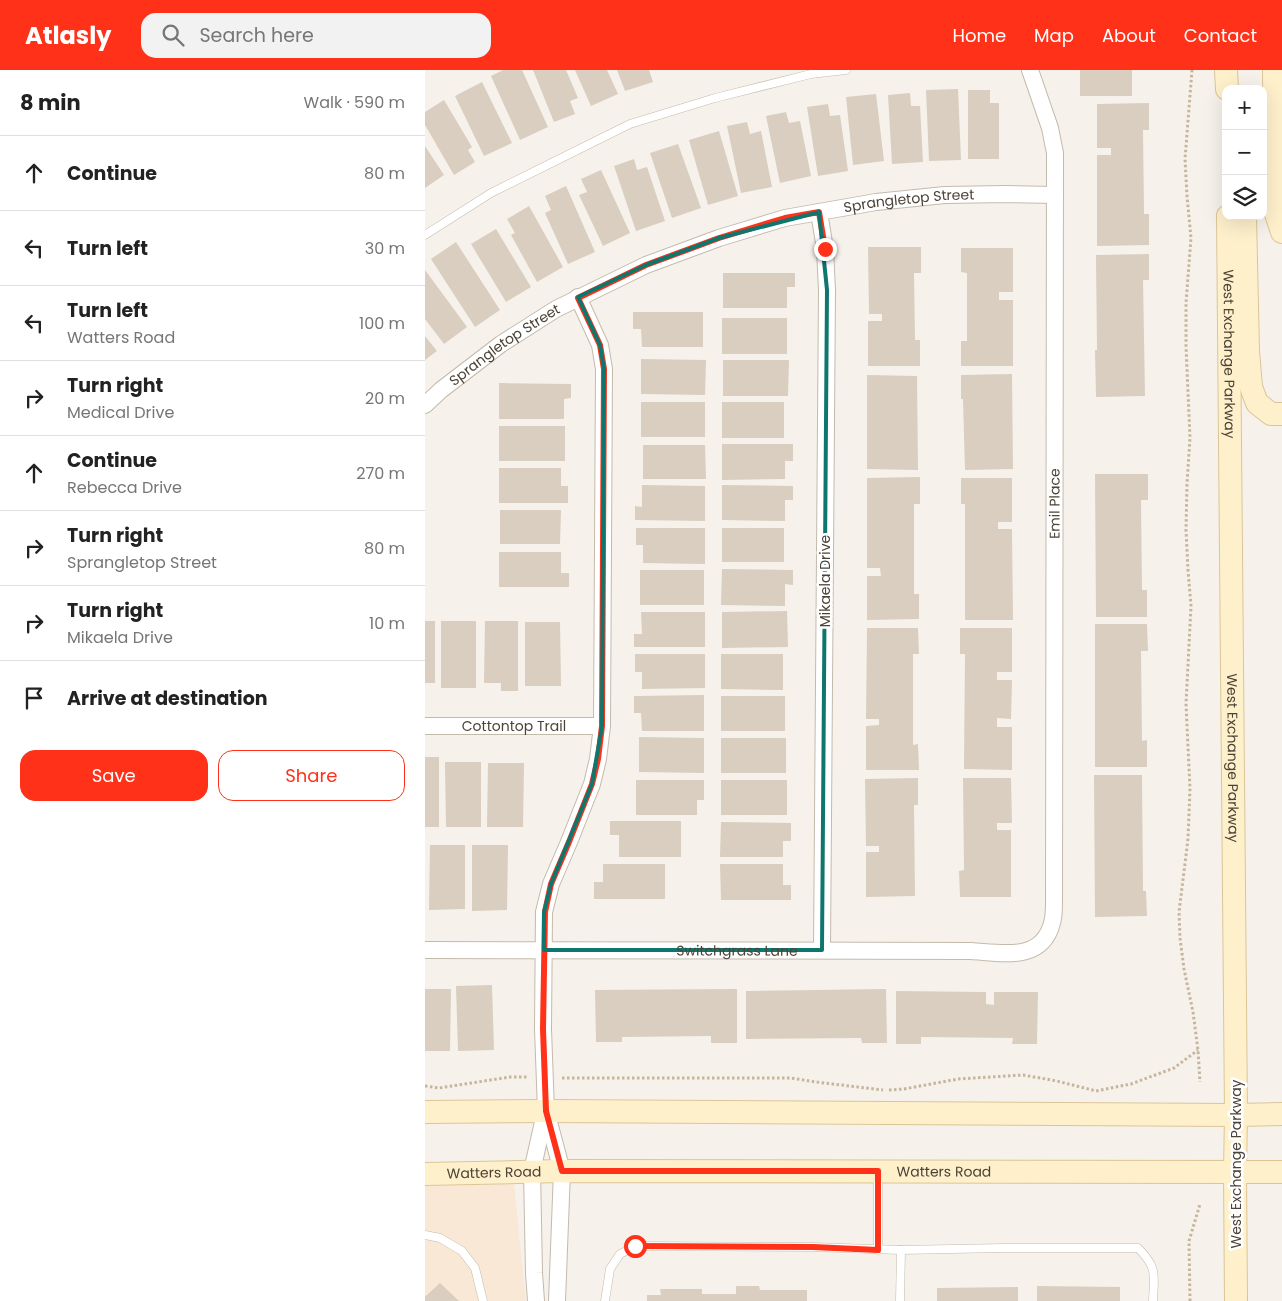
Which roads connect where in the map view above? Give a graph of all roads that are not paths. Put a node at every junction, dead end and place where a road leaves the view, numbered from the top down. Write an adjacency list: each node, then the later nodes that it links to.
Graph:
1 (846, 70): 11 (lane)
2 (1029, 70): 6 (street, Emil Place)
3 (1226, 70): 5 (main road)
4 (1275, 70): 10 (main road)
5 (1227, 85)
6 (1055, 195): 7 (street, Sprangletop Street); 17 (street, Emil Place)
7 (819, 212): 12 (street, Sprangletop Street); 20 (street, Mikaela Drive)
8 (1228, 220): 24 (main road, West Exchange Parkway)
9 (1245, 220): 14 (main road)
10 (1282, 232)
11 (425, 235)
12 (578, 298): 13 (street, Sprangletop Street); 16 (street)
13 (425, 405)
14 (1282, 414)
15 (425, 726): 16 (street, Cottontop Trail)
16 (602, 726): 19 (street)
17 (1045, 939): 20 (street, Switchgrass Lane)
18 (425, 950): 19 (street, Switchgrass Lane)
19 (544, 950): 20 (street, Switchgrass Lane); 21 (street)
20 (822, 950)
21 (546, 1111): 22 (main road); 24 (main road); 25 (street); 26 (street)
22 (425, 1112)
23 (1282, 1114): 24 (main road)
24 (1236, 1115): 28 (main road, West Exchange Parkway)
25 (532, 1171): 26 (main road, Watters Road); 30 (main road, Watters Road); 35 (street)
26 (562, 1171): 27 (main road, Watters Road); 36 (street)
27 (878, 1171): 28 (main road, Watters Road); 32 (lane)
28 (1235, 1172): 29 (main road, Watters Road); 40 (main road, West Exchange Parkway)
29 (1282, 1172)
30 (425, 1174)
31 (425, 1235): 34 (lane)
32 (878, 1250): 33 (lane); 37 (lane)
33 (901, 1250): 38 (lane); 39 (lane)
34 (483, 1301)
35 (536, 1301)
36 (557, 1301)
37 (605, 1301)
38 (900, 1301)
39 (1153, 1301)
40 (1236, 1301)

